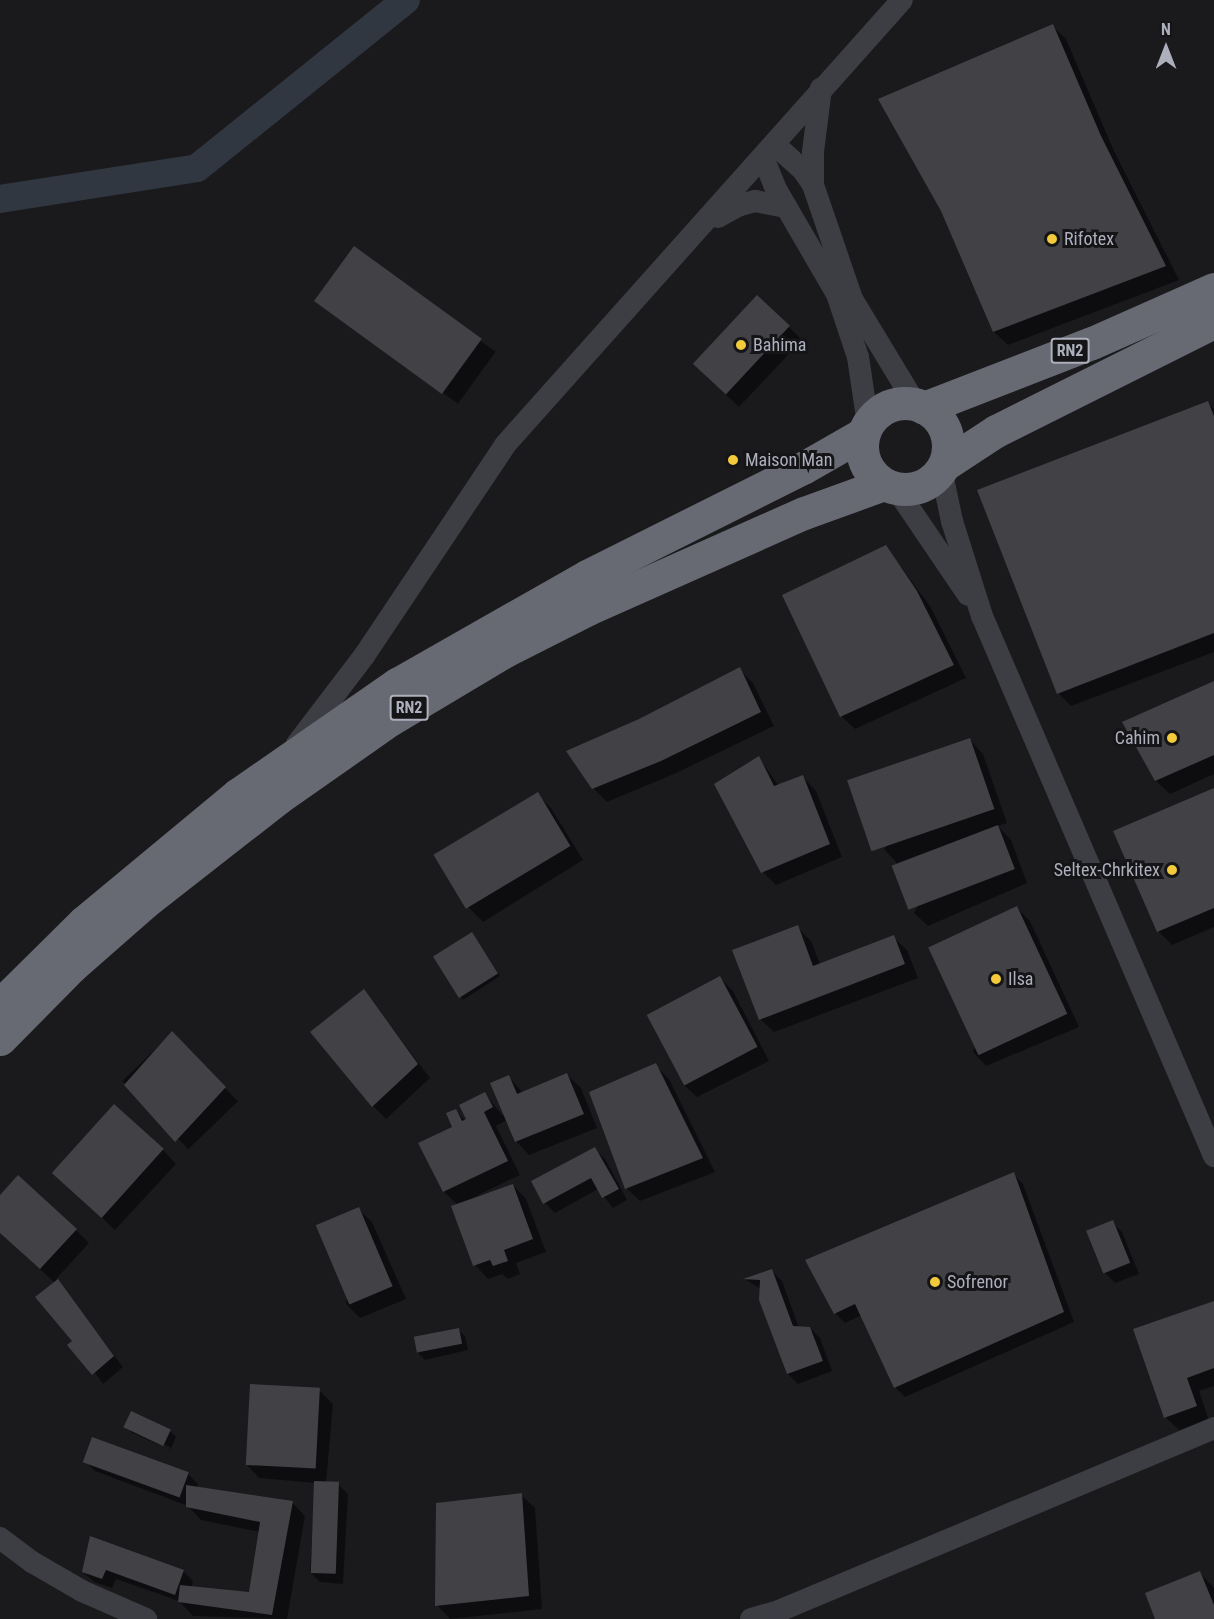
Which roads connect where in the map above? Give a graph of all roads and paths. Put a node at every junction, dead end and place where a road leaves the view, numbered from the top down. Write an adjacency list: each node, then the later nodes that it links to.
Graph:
1 (902, 0): 2 (street)
2 (821, 87): 3 (street); 4 (street)
3 (769, 150): 4 (street); 5 (street); 6 (street)
4 (813, 185): 9 (street)
5 (786, 207): 6 (street); 10 (street)
6 (697, 232): 14 (street)
7 (1214, 289): 9 (highway, RN2)
8 (1214, 322): 11 (highway, RN2)
9 (920, 406): 10 (highway, RN2); 11 (highway)
10 (866, 428): 12 (highway); 14 (highway, RN2)
11 (943, 467): 12 (highway, RN2); 13 (street)
12 (889, 486): 13 (street); 16 (highway, RN2)
13 (982, 616): 17 (street)
14 (283, 761): 15 (highway, RN2)
15 (0, 1005)
16 (0, 1039)
17 (1214, 1156)
18 (1214, 1428): 20 (street)
19 (0, 1538): 21 (street)
20 (780, 1615): 22 (street)
21 (146, 1619)
22 (750, 1619)

